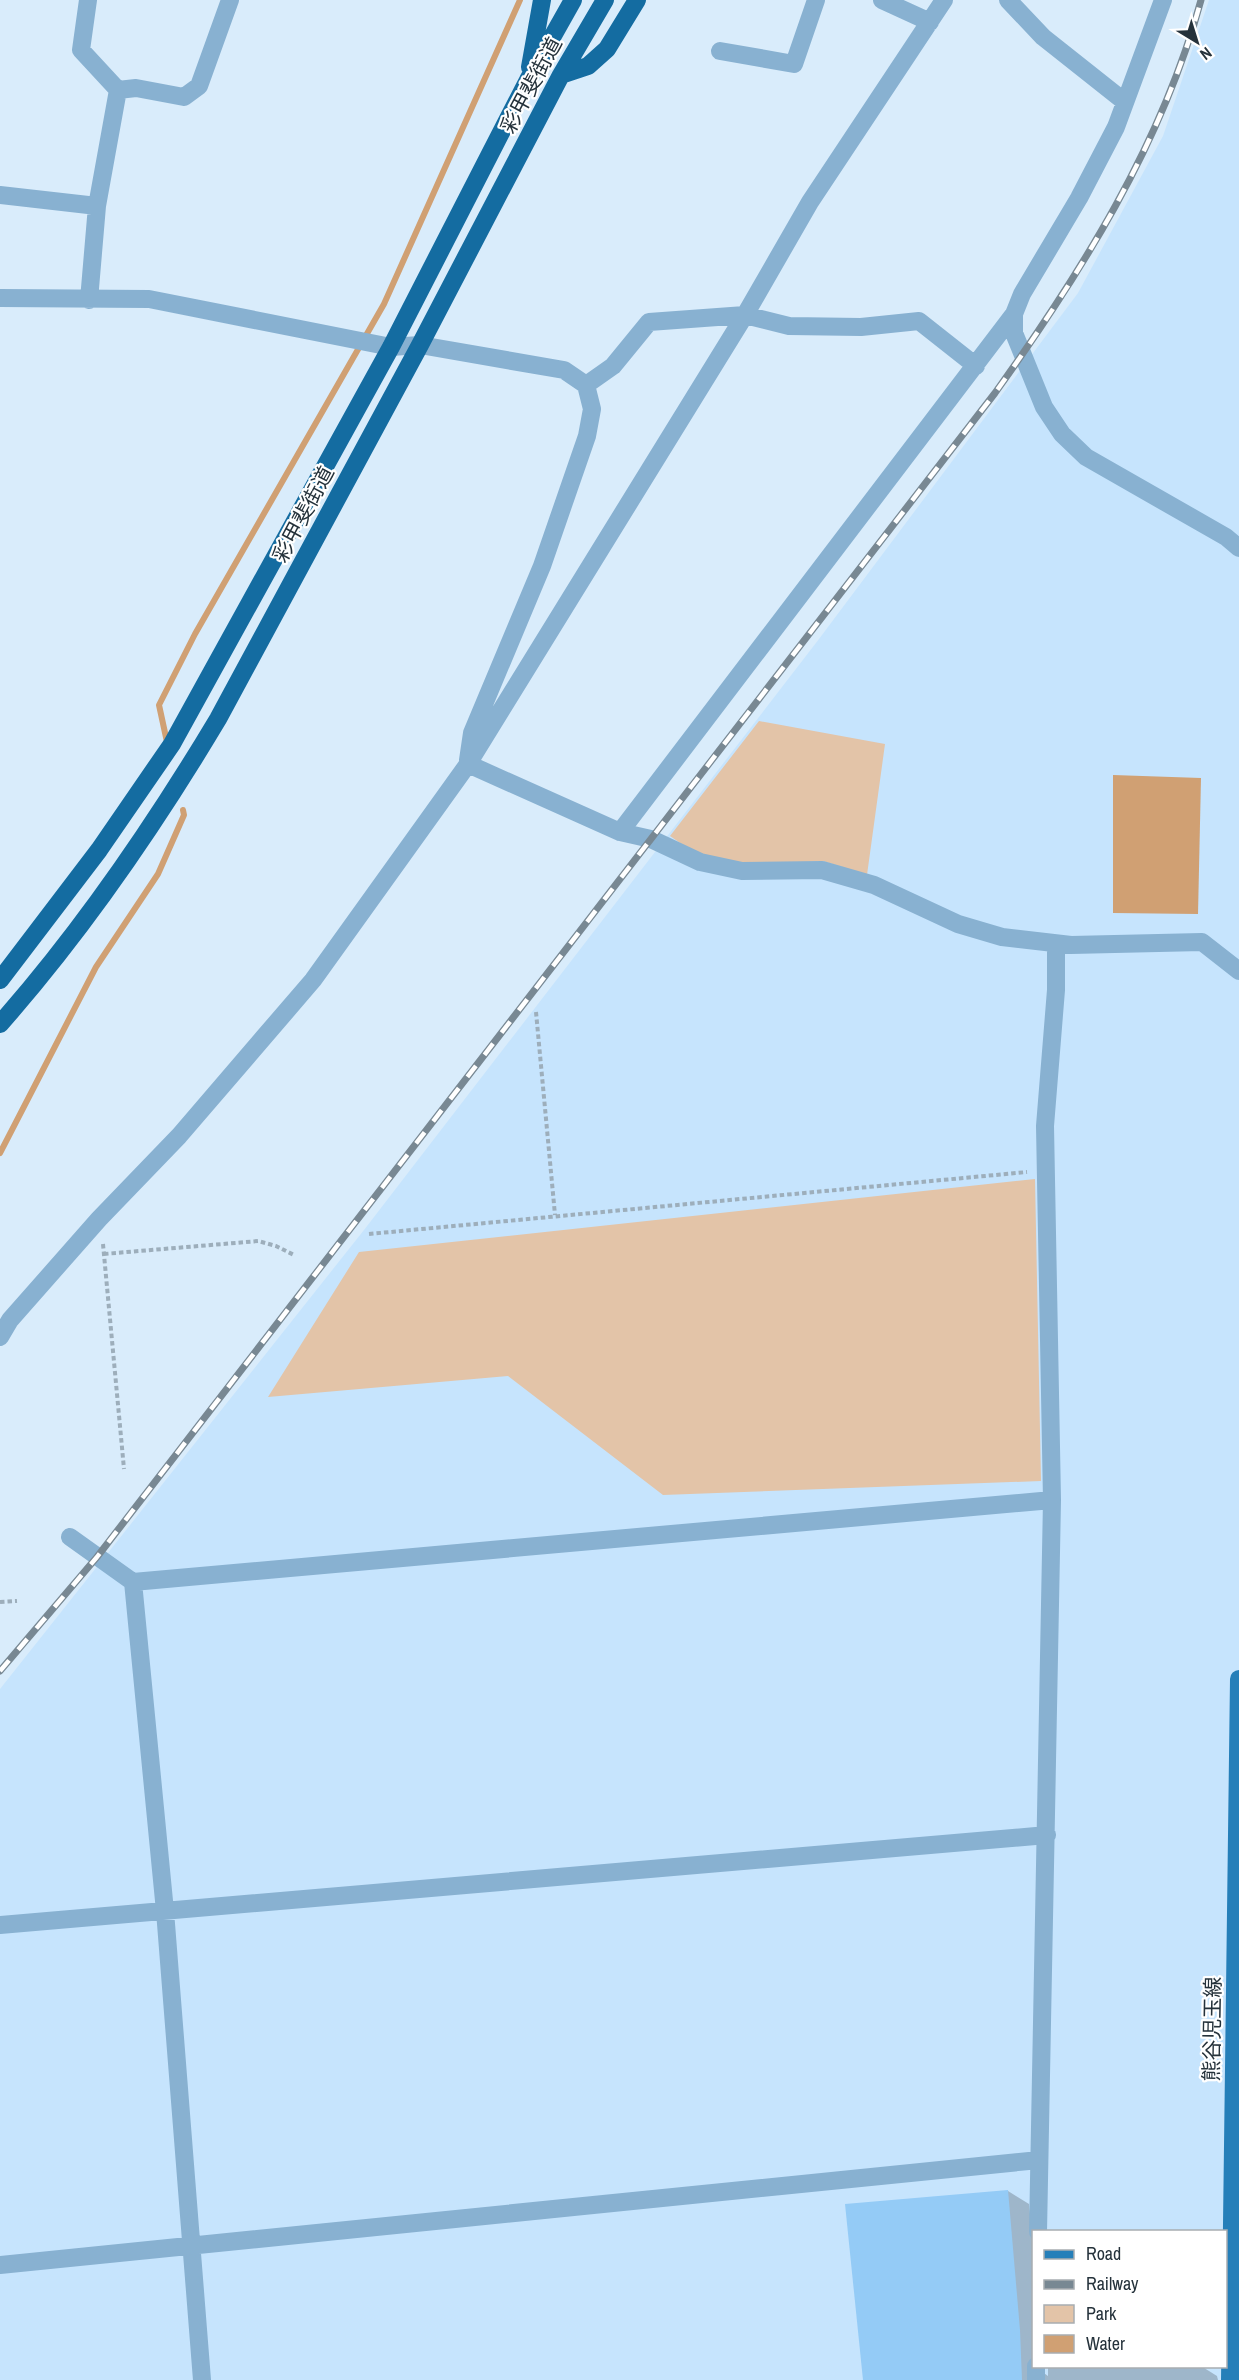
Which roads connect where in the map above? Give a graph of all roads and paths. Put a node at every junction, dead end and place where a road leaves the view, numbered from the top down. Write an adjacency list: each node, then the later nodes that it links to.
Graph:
1 (88, 0): 16 (street)
2 (230, 0): 16 (street)
3 (542, 0): 15 (highway)
4 (573, 0): 15 (highway, 彩甲斐街道)
5 (605, 0): 14 (highway, 彩甲斐街道)
6 (637, 0): 14 (highway)
7 (816, 0): 13 (street)
8 (882, 0): 12 (street)
9 (944, 0): 12 (street)
10 (1008, 0): 17 (street)
11 (1163, 0): 17 (street)
12 (930, 22): 23 (street)
13 (720, 51)
14 (561, 75): 24 (highway, 彩甲斐街道)
15 (528, 80): 25 (highway, 彩甲斐街道)
16 (118, 90): 19 (street)
17 (1125, 102): 22 (street)
18 (0, 195): 19 (street)
19 (97, 206): 21 (street)
20 (0, 298): 21 (street)
21 (89, 300): 25 (street)
22 (1014, 314): 26 (street); 28 (street)
23 (745, 315): 26 (street); 27 (street); 29 (street)
24 (420, 345): 25 (street); 27 (street); 35 (highway, 彩甲斐街道)
25 (391, 347): 33 (highway, 彩甲斐街道)
26 (976, 366): 30 (street)
27 (585, 385): 29 (street)
28 (1239, 548)
29 (468, 764): 30 (street); 38 (street)
30 (620, 832): 31 (street)
31 (1056, 944): 32 (street); 36 (street)
32 (1239, 971)
33 (0, 980)
34 (536, 1012): 37 (path)
35 (0, 1024)
36 (1046, 1170): 37 (path); 44 (street)
37 (555, 1215): 39 (path)
38 (99, 1220): 40 (path); 42 (street)
39 (369, 1234)
40 (104, 1254): 41 (path); 43 (path)
41 (294, 1255)
42 (0, 1337)
43 (124, 1469)
44 (1052, 1500): 46 (street); 50 (street)
45 (70, 1537): 46 (street)
46 (134, 1582): 51 (street)
47 (17, 1601): 48 (path)
48 (0, 1602)
49 (1239, 1679): 58 (main road, 熊谷児玉線)
50 (1047, 1835): 51 (street); 53 (street)
51 (165, 1911): 52 (street); 55 (street)
52 (0, 1925)
53 (1039, 2160): 54 (street); 55 (street)
54 (1038, 2230)
55 (189, 2246): 56 (street); 57 (street)
56 (0, 2265)
57 (202, 2380)
58 (1230, 2380)

